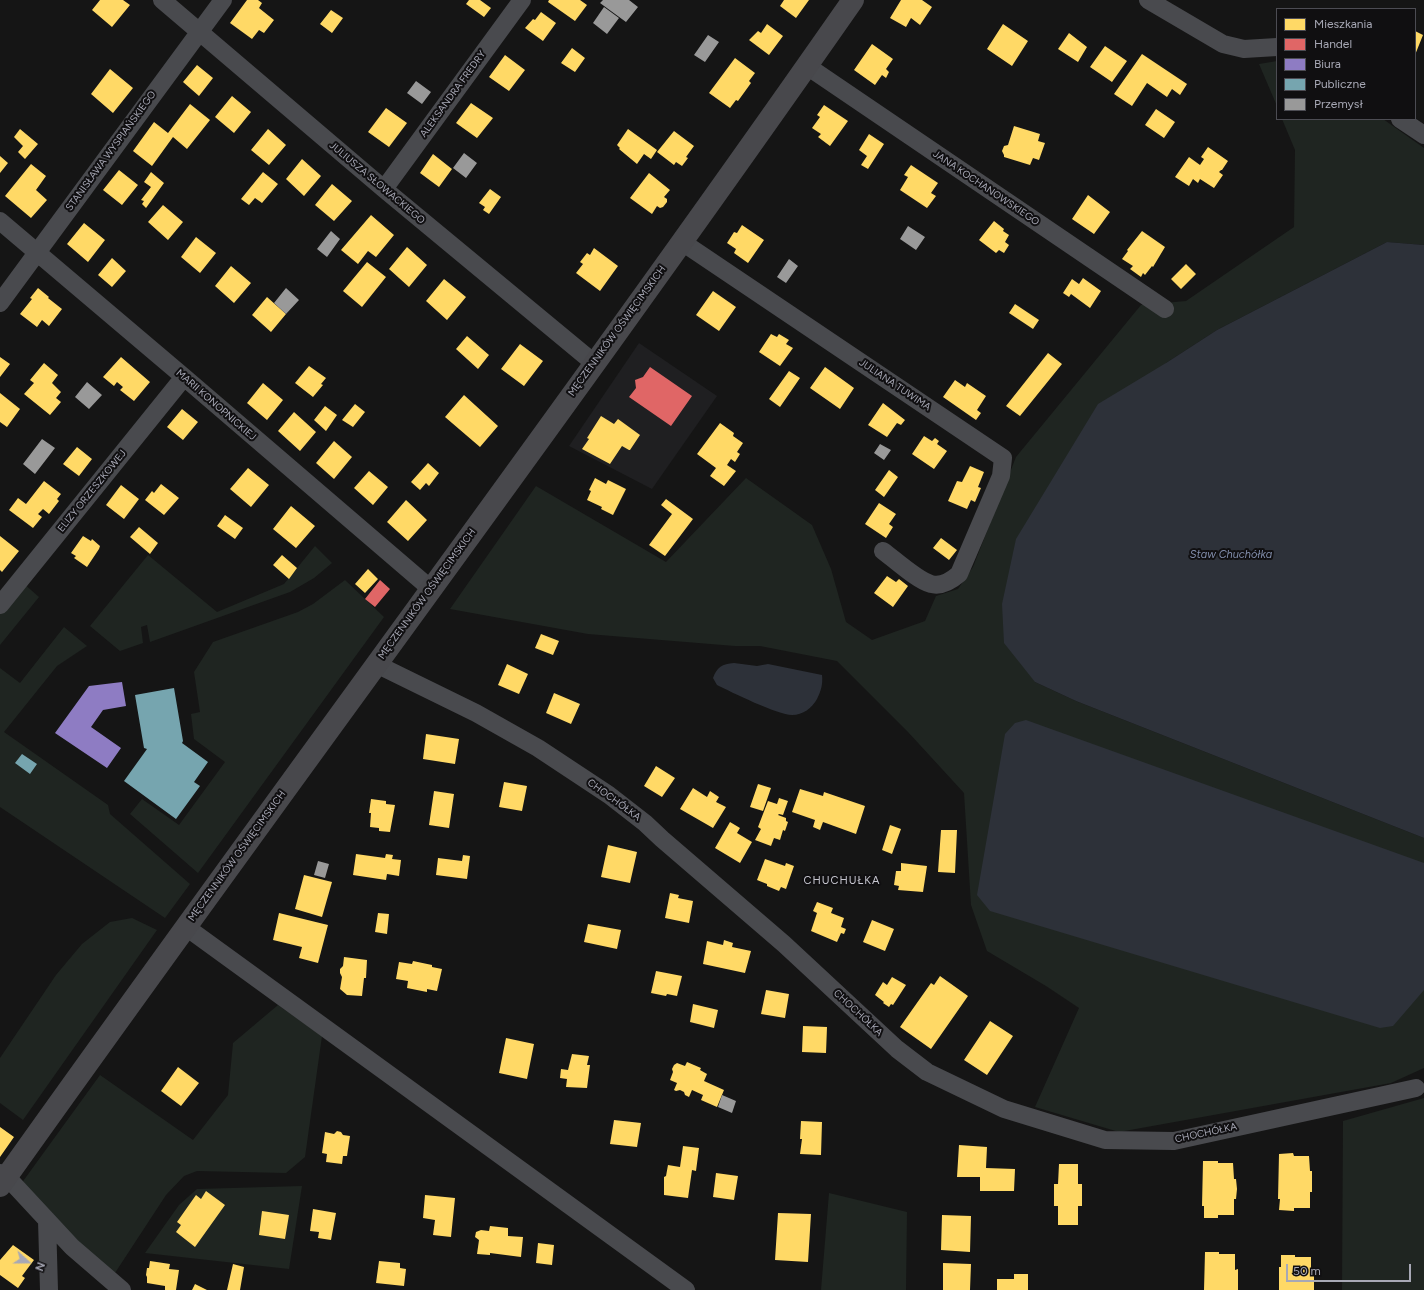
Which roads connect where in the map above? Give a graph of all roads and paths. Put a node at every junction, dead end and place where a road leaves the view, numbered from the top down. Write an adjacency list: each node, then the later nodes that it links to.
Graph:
1 (162, 0): 6 (street, JULIUSZA SŁOWACKIEGO)
2 (223, 0): 6 (street, STANISŁAWA WYSPIAŃSKIEGO)
3 (522, 0): 11 (street, ALEKSANDRA FREDRY)
4 (853, 0): 8 (main road, MĘCZENNIKÓW OŚWIĘCIMSKICH)
5 (1148, 0): 7 (street)
6 (200, 32): 11 (street, JULIUSZA SŁOWACKIEGO); 14 (street, STANISŁAWA WYSPIAŃSKIEGO)
7 (1276, 47)
8 (807, 66): 13 (main road, MĘCZENNIKÓW OŚWIĘCIMSKICH); 16 (street, JANA KOCHANOWSKIEGO)
9 (1402, 120): 10 (street)
10 (1424, 135)
11 (384, 189): 17 (street, JULIUSZA SŁOWACKIEGO)
12 (0, 222): 14 (street, MARII KONOPNICKIEJ)
13 (682, 242): 17 (main road, MĘCZENNIKÓW OŚWIĘCIMSKICH); 19 (street, JULIANA TUWIMA)
14 (37, 253): 15 (street, STANISŁAWA WYSPIAŃSKIEGO); 18 (street, MARII KONOPNICKIEJ)
15 (0, 303)
16 (1165, 309)
17 (594, 363): 20 (main road, MĘCZENNIKÓW OŚWIĘCIMSKICH)
18 (184, 377): 20 (street, MARII KONOPNICKIEJ); 21 (street, ELIZY ORZESZKOWEJ)
19 (883, 551)
20 (431, 589): 22 (main road, MĘCZENNIKÓW OŚWIĘCIMSKICH)
21 (0, 605)
22 (376, 664): 23 (main road, MĘCZENNIKÓW OŚWIĘCIMSKICH); 24 (street, CHOCHÓŁKA)
23 (186, 927): 25 (main road, MĘCZENNIKÓW OŚWIĘCIMSKICH); 29 (street)
24 (1416, 1088)
25 (2, 1179): 26 (street)
26 (47, 1220): 27 (street); 28 (street)
27 (117, 1288)
28 (49, 1290)
29 (686, 1290)

